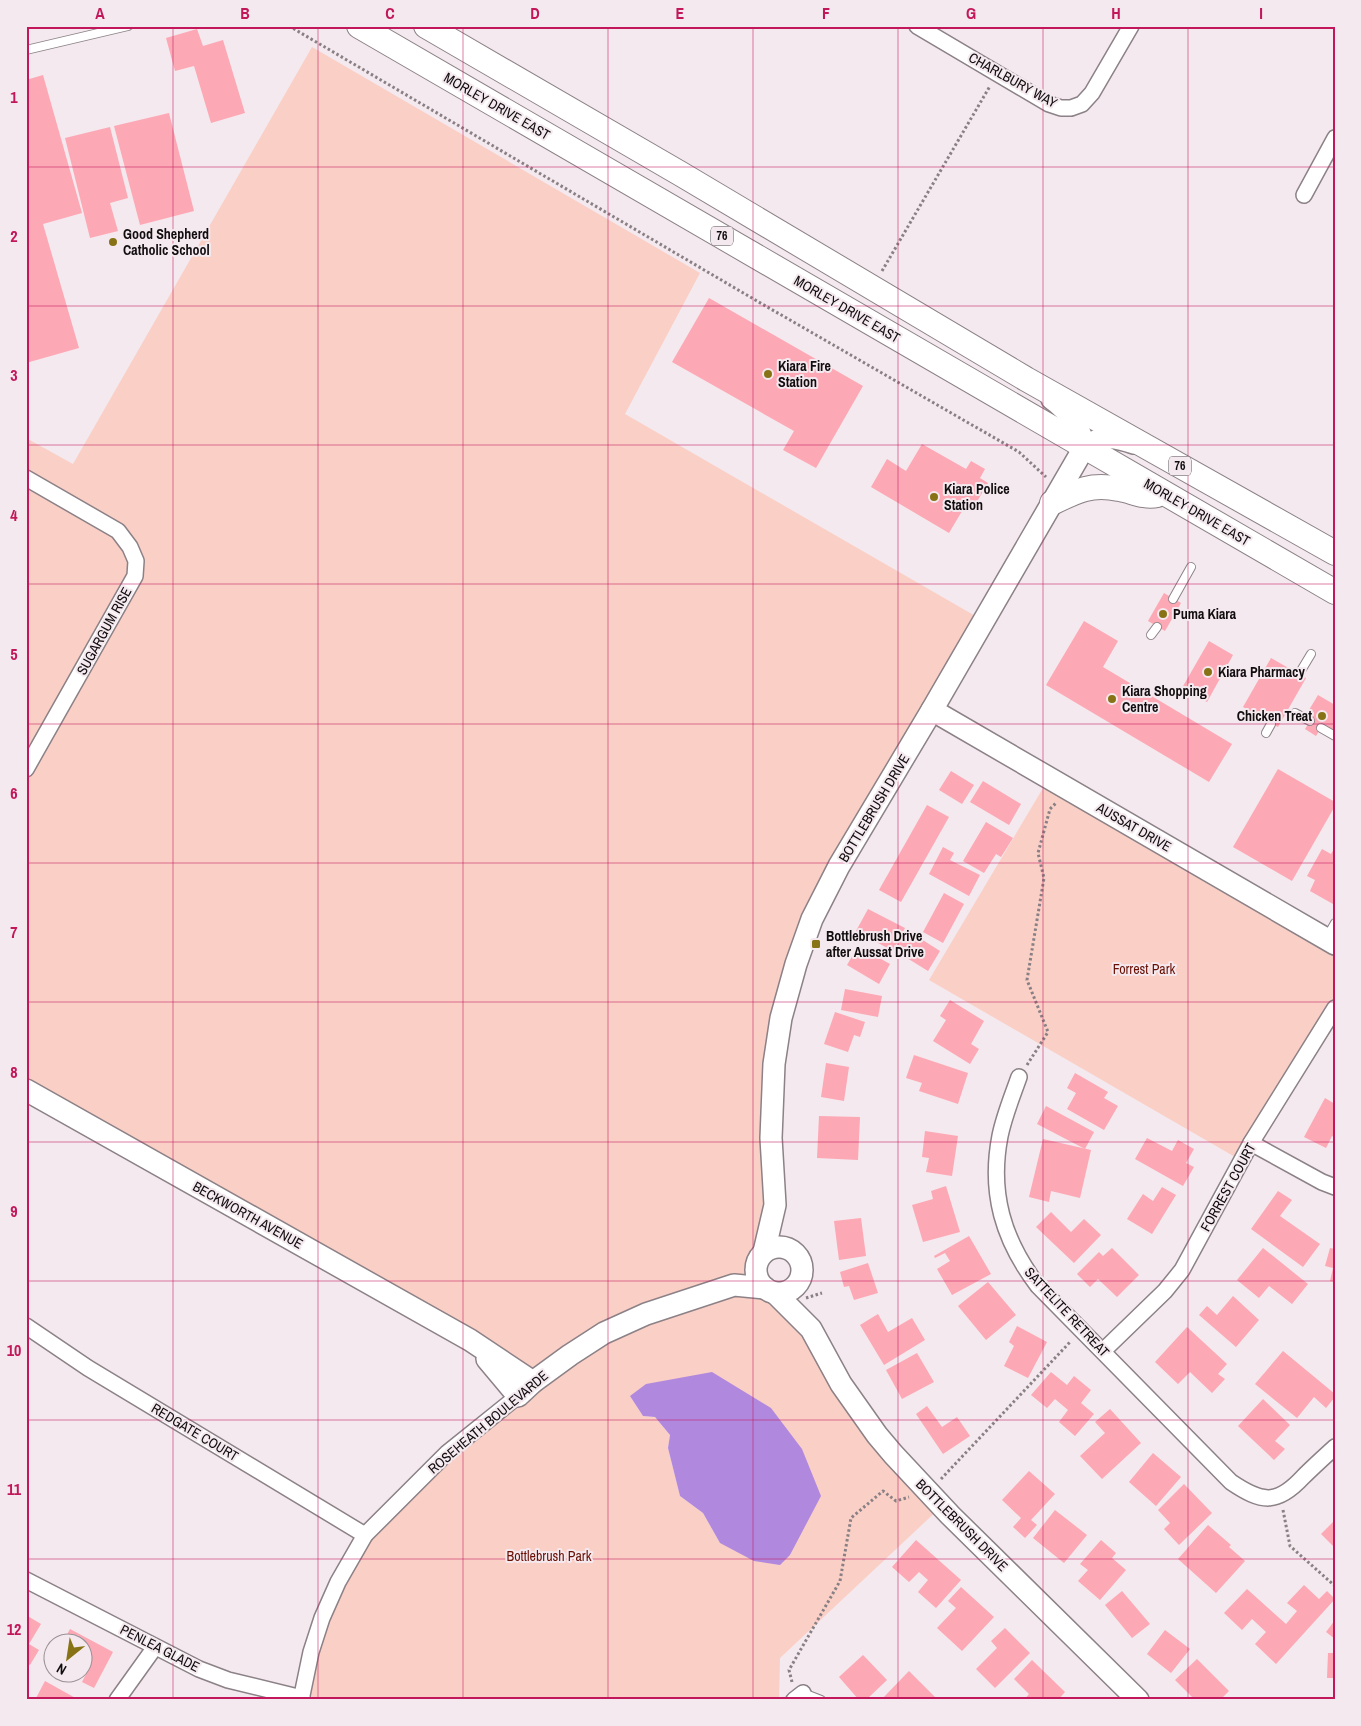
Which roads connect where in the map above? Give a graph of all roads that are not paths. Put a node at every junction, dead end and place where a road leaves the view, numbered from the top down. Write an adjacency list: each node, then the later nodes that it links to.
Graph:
1 (128, 26): 6 (lane)
2 (359, 26): 10 (main road, MORLEY DRIVE EAST / 76)
3 (426, 26): 9 (main road, 76)
4 (917, 26): 5 (street, CHARLBURY WAY)
5 (1131, 26)
6 (26, 50)
7 (1335, 138): 8 (street)
8 (1304, 195)
9 (722, 198): 10 (main road); 11 (main road, 76)
10 (735, 244): 12 (main road, MORLEY DRIVE EAST / 76)
11 (900, 303): 12 (main road); 13 (main road, 76)
12 (922, 352): 14 (main road, MORLEY DRIVE EAST / 76)
13 (1026, 379): 14 (street); 15 (main road, 76)
14 (1085, 446): 15 (street); 17 (main road, MORLEY DRIVE EAST / 76); 18 (street, BOTTLEBRUSH DRIVE)
15 (1149, 448): 19 (main road, 76)
16 (26, 478): 34 (street, SUGARGUM RISE)
17 (1163, 493): 18 (main road); 21 (main road, MORLEY DRIVE EAST / 76)
18 (1052, 503): 27 (street, BOTTLEBRUSH DRIVE)
19 (1335, 553)
20 (1191, 567): 22 (lane)
21 (1335, 592)
22 (1173, 599)
23 (1157, 627): 24 (lane)
24 (1151, 634)
25 (1311, 654): 26 (lane)
26 (1299, 674)
27 (932, 710): 35 (street, AUSSAT DRIVE); 41 (street, BOTTLEBRUSH DRIVE)
28 (1295, 713): 29 (lane)
29 (1310, 721)
30 (1271, 724): 32 (lane)
31 (1321, 728): 33 (lane)
32 (1266, 733)
33 (1335, 736)
34 (26, 769)
35 (1332, 935)
36 (1335, 1008): 39 (street, FORREST COURT)
37 (1018, 1077): 49 (street, SATTELITE RETREAT)
38 (26, 1090): 50 (street, BECKWORTH AVENUE)
39 (1252, 1142): 40 (street); 49 (street, FORREST COURT)
40 (1335, 1187)
41 (775, 1205): 42 (street, BOTTLEBRUSH DRIVE); 43 (street, BOTTLEBRUSH DRIVE)
42 (795, 1253): 43 (street); 44 (street)
43 (760, 1258): 45 (street, ROSEHEATH BOULEVARDE); 46 (street)
44 (800, 1280): 46 (street); 48 (street, BOTTLEBRUSH DRIVE)
45 (734, 1285): 46 (street, ROSEHEATH BOULEVARDE); 50 (street, ROSEHEATH BOULEVARDE)
46 (770, 1290): 48 (street, BOTTLEBRUSH DRIVE)
47 (26, 1326): 52 (street, REDGATE COURT)
48 (811, 1329): 59 (street, BOTTLEBRUSH DRIVE)
49 (1103, 1351): 51 (street, SATTELITE RETREAT)
50 (525, 1389): 52 (street, ROSEHEATH BOULEVARDE)
51 (1335, 1447)
52 (365, 1535): 56 (street, ROSEHEATH BOULEVARDE)
53 (26, 1580): 54 (street, PENLEA GLADE)
54 (155, 1647): 56 (street, PENLEA GLADE); 57 (street)
55 (798, 1697): 58 (lane)
56 (302, 1699)
57 (117, 1700)
58 (821, 1700)
59 (1138, 1700)

